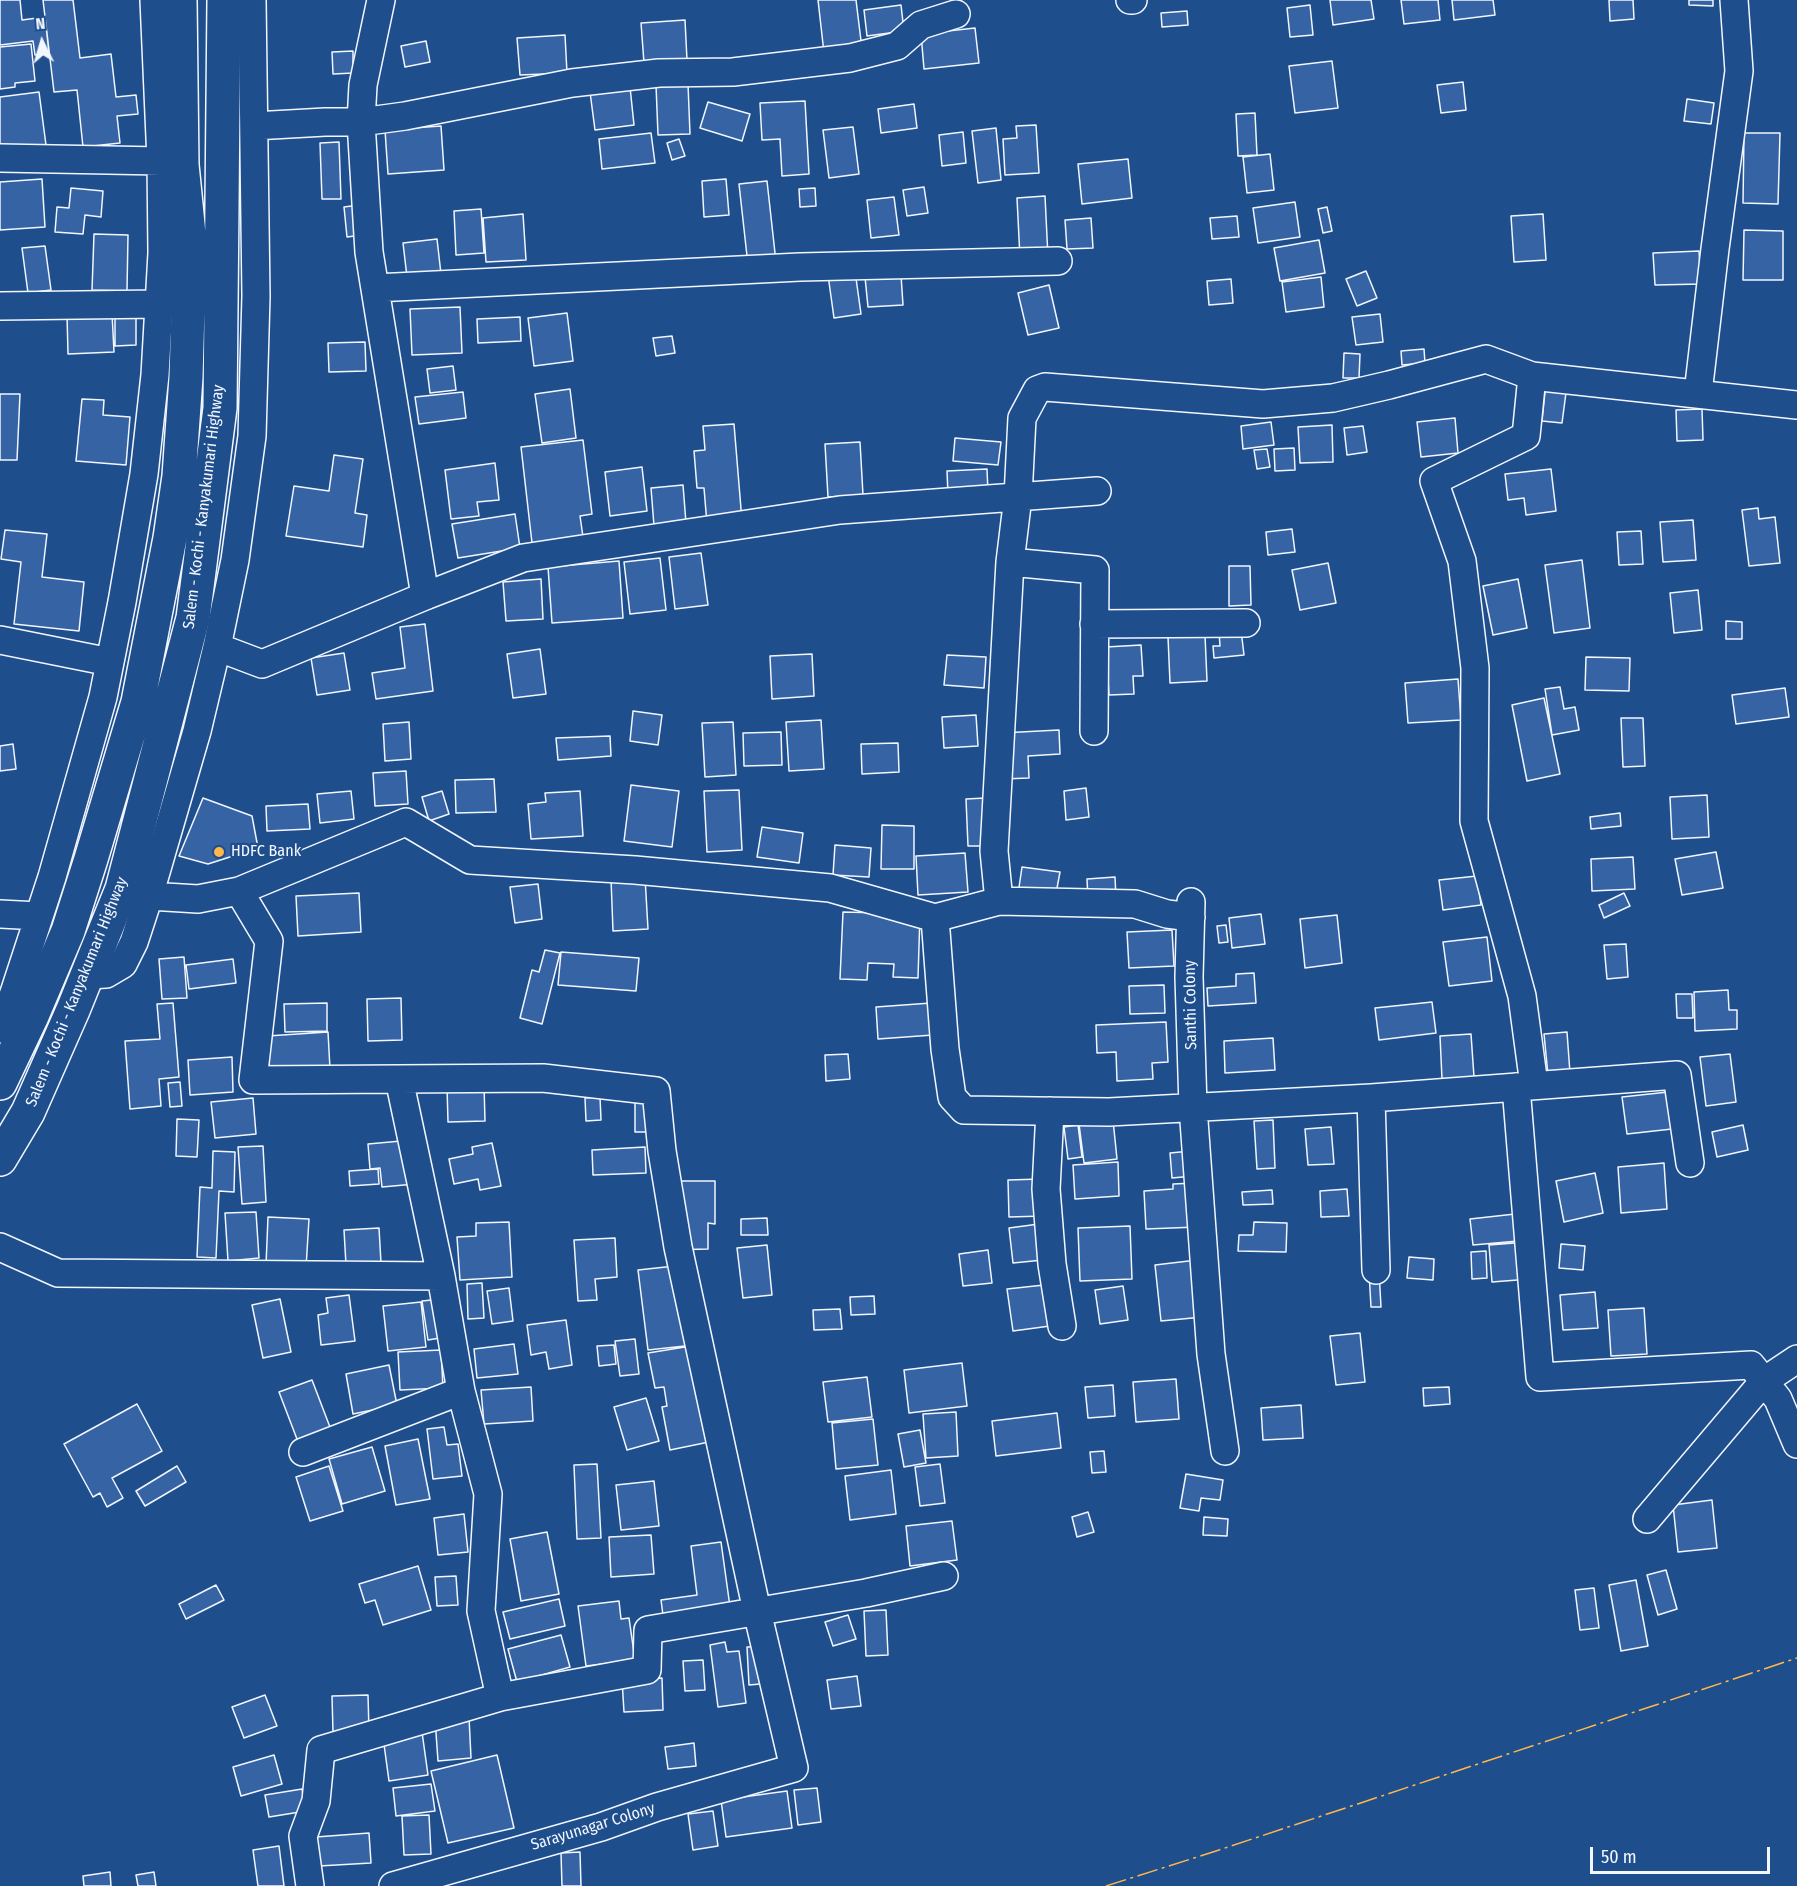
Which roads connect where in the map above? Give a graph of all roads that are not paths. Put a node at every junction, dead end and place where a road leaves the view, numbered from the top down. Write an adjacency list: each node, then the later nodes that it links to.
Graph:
1 (154, 0): 11 (street)
2 (180, 0): 42 (highway, Salem - Kochi - Kanyakumari Highway)
3 (224, 0): 39 (highway, Salem - Kochi - Kanyakumari Highway)
4 (252, 0): 9 (street)
5 (381, 0): 8 (street)
6 (1734, 0): 17 (street)
7 (956, 14): 8 (street)
8 (362, 122): 9 (street); 13 (street)
9 (254, 126): 28 (street)
10 (0, 158): 11 (street)
11 (161, 161): 14 (street)
12 (1058, 261): 13 (street)
13 (375, 288): 24 (street)
14 (159, 304): 15 (street); 29 (street)
15 (0, 306)
16 (1532, 376): 17 (street); 22 (street); 43 (street)
17 (1698, 393): 18 (street)
18 (1770, 402): 19 (street); 20 (street)
19 (1797, 405)
20 (1797, 417)
21 (1097, 491): 22 (street)
22 (1018, 497): 23 (street); 24 (street)
23 (1010, 562): 26 (street); 34 (street)
24 (424, 596): 28 (street)
25 (1246, 623): 26 (street)
26 (1094, 624): 30 (street)
27 (0, 640): 29 (street)
28 (217, 647): 33 (street)
29 (110, 662): 36 (street)
30 (1094, 731)
31 (268, 879): 32 (street); 37 (street); 38 (street)
32 (239, 891): 33 (street); 38 (street)
33 (149, 896): 39 (street)
34 (999, 902): 37 (street); 45 (street, Santhi Colony)
35 (0, 914): 36 (street)
36 (39, 916): 40 (street)
37 (935, 918): 46 (street)
38 (269, 941): 41 (street)
39 (87, 975): 47 (highway, Salem - Kochi - Kanyakumari Highway)
40 (0, 1029)
41 (399, 1079): 51 (street); 61 (street)
42 (0, 1083)
43 (1525, 1086): 44 (street); 48 (street); 54 (street)
44 (1371, 1098): 45 (street); 50 (street)
45 (1193, 1107): 46 (street); 57 (street, Santhi Colony)
46 (1050, 1111): 52 (street)
47 (0, 1159)
48 (1690, 1163)
49 (0, 1247): 51 (street)
50 (1376, 1270)
51 (441, 1276): 55 (street)
52 (1062, 1326)
53 (1797, 1359): 54 (street)
54 (1764, 1381): 56 (street); 59 (street)
55 (461, 1391): 58 (street); 62 (street)
56 (1797, 1444)
57 (1225, 1451)
58 (303, 1452)
59 (1647, 1519)
60 (944, 1576): 61 (street)
61 (757, 1611): 62 (street); 64 (street, Sarayunagar Colony)
62 (500, 1697): 63 (street)
63 (310, 1886)
64 (393, 1886)

